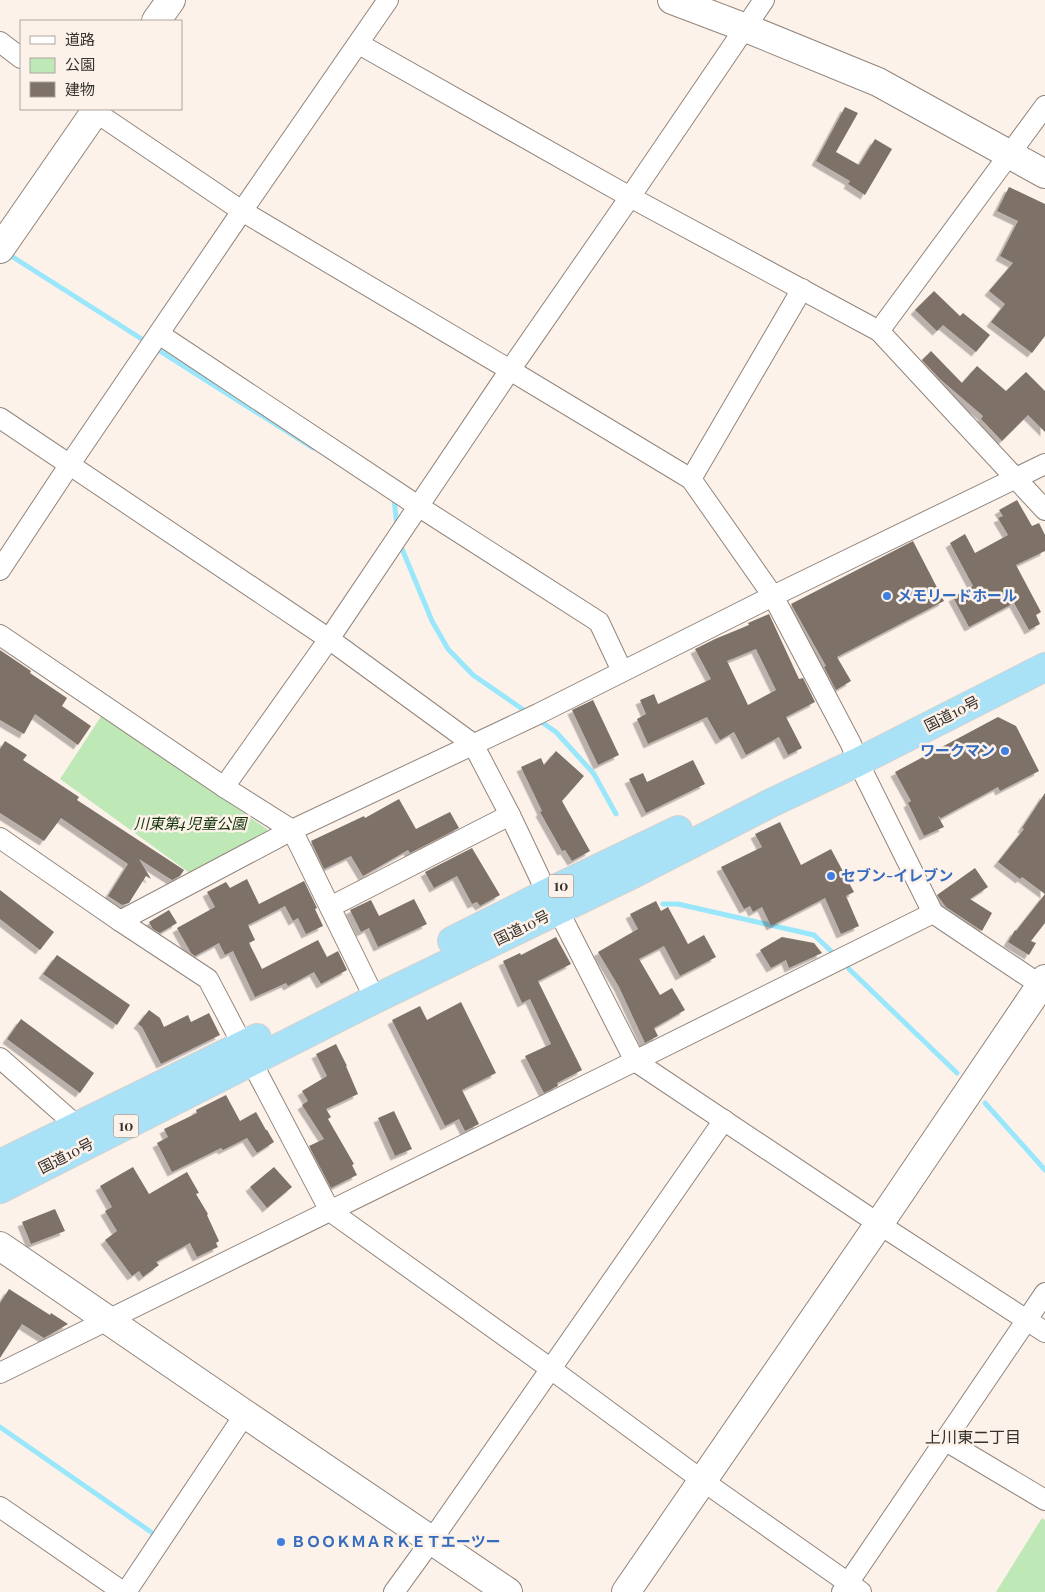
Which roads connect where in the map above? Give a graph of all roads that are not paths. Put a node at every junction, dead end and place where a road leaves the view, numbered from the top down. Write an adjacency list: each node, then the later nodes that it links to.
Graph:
1 (170, 0): 5 (street)
2 (388, 0): 8 (street)
3 (672, 0): 6 (street)
4 (764, 0): 6 (street)
5 (157, 20)
6 (746, 28): 12 (street); 14 (street)
7 (0, 42): 9 (street)
8 (358, 44): 14 (street); 15 (street)
9 (20, 57)
10 (1045, 106): 12 (street)
11 (94, 110): 15 (street); 16 (street)
12 (1009, 154): 13 (street); 18 (street)
13 (1045, 174)
14 (630, 198): 17 (street); 20 (street)
15 (242, 211): 19 (street); 20 (street)
16 (3, 245)
17 (802, 289): 18 (street); 24 (street)
18 (879, 331): 25 (street)
19 (159, 334): 22 (street); 26 (street)
20 (510, 370): 24 (street); 26 (street)
21 (0, 418): 22 (street)
22 (70, 464): 28 (street); 31 (street)
23 (1045, 464): 25 (street)
24 (691, 479): 29 (street)
25 (1016, 479): 27 (street); 29 (street)
26 (416, 509): 31 (street); 34 (street)
27 (1045, 510)
28 (0, 570)
29 (773, 596): 34 (street); 36 (street)
30 (0, 635): 37 (street)
31 (329, 639): 35 (street); 37 (street)
32 (1045, 648): 36 (highway, 国道10号 / 10)
33 (1045, 667): 36 (highway, 国道10号 / 10)
34 (622, 671): 35 (street)
35 (473, 744): 38 (street); 39 (street)
36 (855, 753): 41 (highway, 国道10号 / 10); 43 (street)
37 (224, 788): 39 (street)
38 (510, 815): 41 (street); 42 (street)
39 (292, 830): 42 (street); 44 (street)
40 (0, 838): 44 (street)
41 (553, 901): 46 (highway, 国道10号 / 10); 49 (street)
42 (330, 907): 46 (street)
43 (933, 912): 45 (street); 49 (street)
44 (120, 921): 47 (street)
45 (1044, 984): 55 (street)
46 (371, 992): 47 (highway, 国道10号 / 10)
47 (247, 1054): 51 (highway, 国道10号 / 10); 53 (highway, 国道10号 / 10); 54 (street)
48 (0, 1058): 51 (street)
49 (635, 1061): 50 (street); 54 (street)
50 (724, 1120): 55 (street); 61 (street)
51 (77, 1126): 52 (highway, 国道10号 / 10)
52 (0, 1164)
53 (0, 1189)
54 (330, 1211): 58 (street); 61 (street)
55 (879, 1224): 59 (street); 65 (street)
56 (0, 1246): 58 (street)
57 (1045, 1294): 59 (street)
58 (108, 1320): 62 (street); 63 (street)
59 (1027, 1320): 60 (street); 64 (street)
60 (1045, 1332)
61 (551, 1369): 65 (street); 68 (street)
62 (0, 1373)
63 (245, 1414): 68 (street); 70 (street)
64 (946, 1440): 66 (street); 69 (street)
65 (704, 1481): 69 (street); 73 (street)
66 (1045, 1500)
67 (0, 1507): 70 (street)
68 (431, 1540): 71 (street); 72 (street)
69 (851, 1589)
70 (125, 1592)
71 (394, 1592)
72 (508, 1592)
73 (626, 1592)

